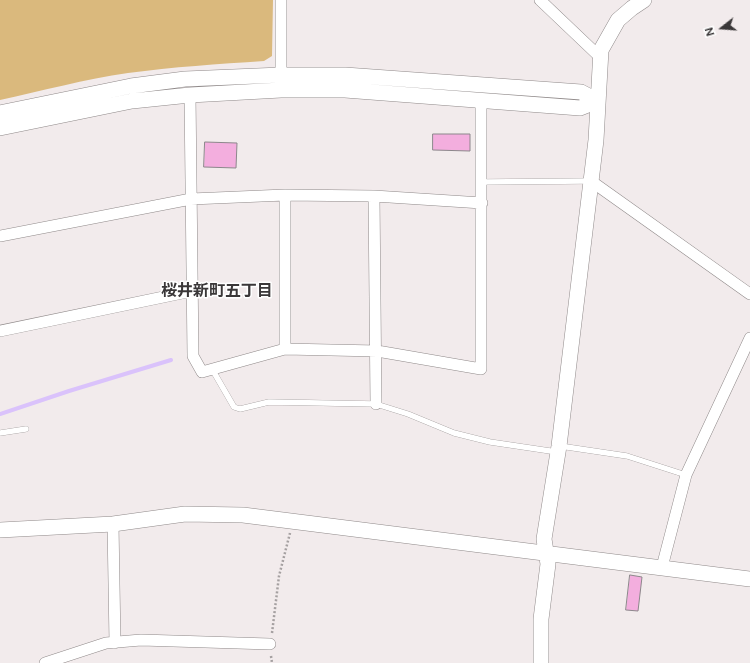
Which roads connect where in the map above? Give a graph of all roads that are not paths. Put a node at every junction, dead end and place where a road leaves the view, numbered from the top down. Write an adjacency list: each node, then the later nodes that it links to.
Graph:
1 (281, 0): 5 (street)
2 (540, 0): 4 (street)
3 (644, 0): 4 (street)
4 (601, 58): 8 (street)
5 (281, 83): 6 (street); 7 (street); 8 (street); 9 (street)
6 (190, 95): 10 (street); 15 (street)
7 (481, 101): 8 (street); 12 (street)
8 (598, 101): 11 (street)
9 (0, 113)
10 (0, 128)
11 (591, 181): 12 (lane); 19 (street); 28 (street)
12 (482, 182): 16 (street)
13 (285, 195): 14 (street); 15 (street); 22 (street)
14 (374, 196): 16 (street); 23 (street)
15 (191, 199): 17 (street); 18 (street)
16 (482, 203): 23 (street)
17 (0, 236)
18 (192, 291): 20 (street); 24 (street)
19 (750, 294)
20 (0, 331)
21 (750, 338): 29 (street)
22 (284, 349): 23 (street); 24 (street)
23 (377, 351): 25 (street)
24 (212, 369): 25 (lane)
25 (376, 404): 28 (lane)
26 (26, 428): 27 (lane)
27 (0, 433)
28 (558, 449): 29 (lane); 32 (street)
29 (686, 475): 33 (street)
30 (113, 524): 31 (street); 32 (street); 35 (street)
31 (0, 530)
32 (546, 553): 33 (street); 38 (street)
33 (662, 568): 34 (street)
34 (750, 578)
35 (115, 643): 36 (street); 37 (street)
36 (270, 644)
37 (45, 663)
38 (541, 663)

